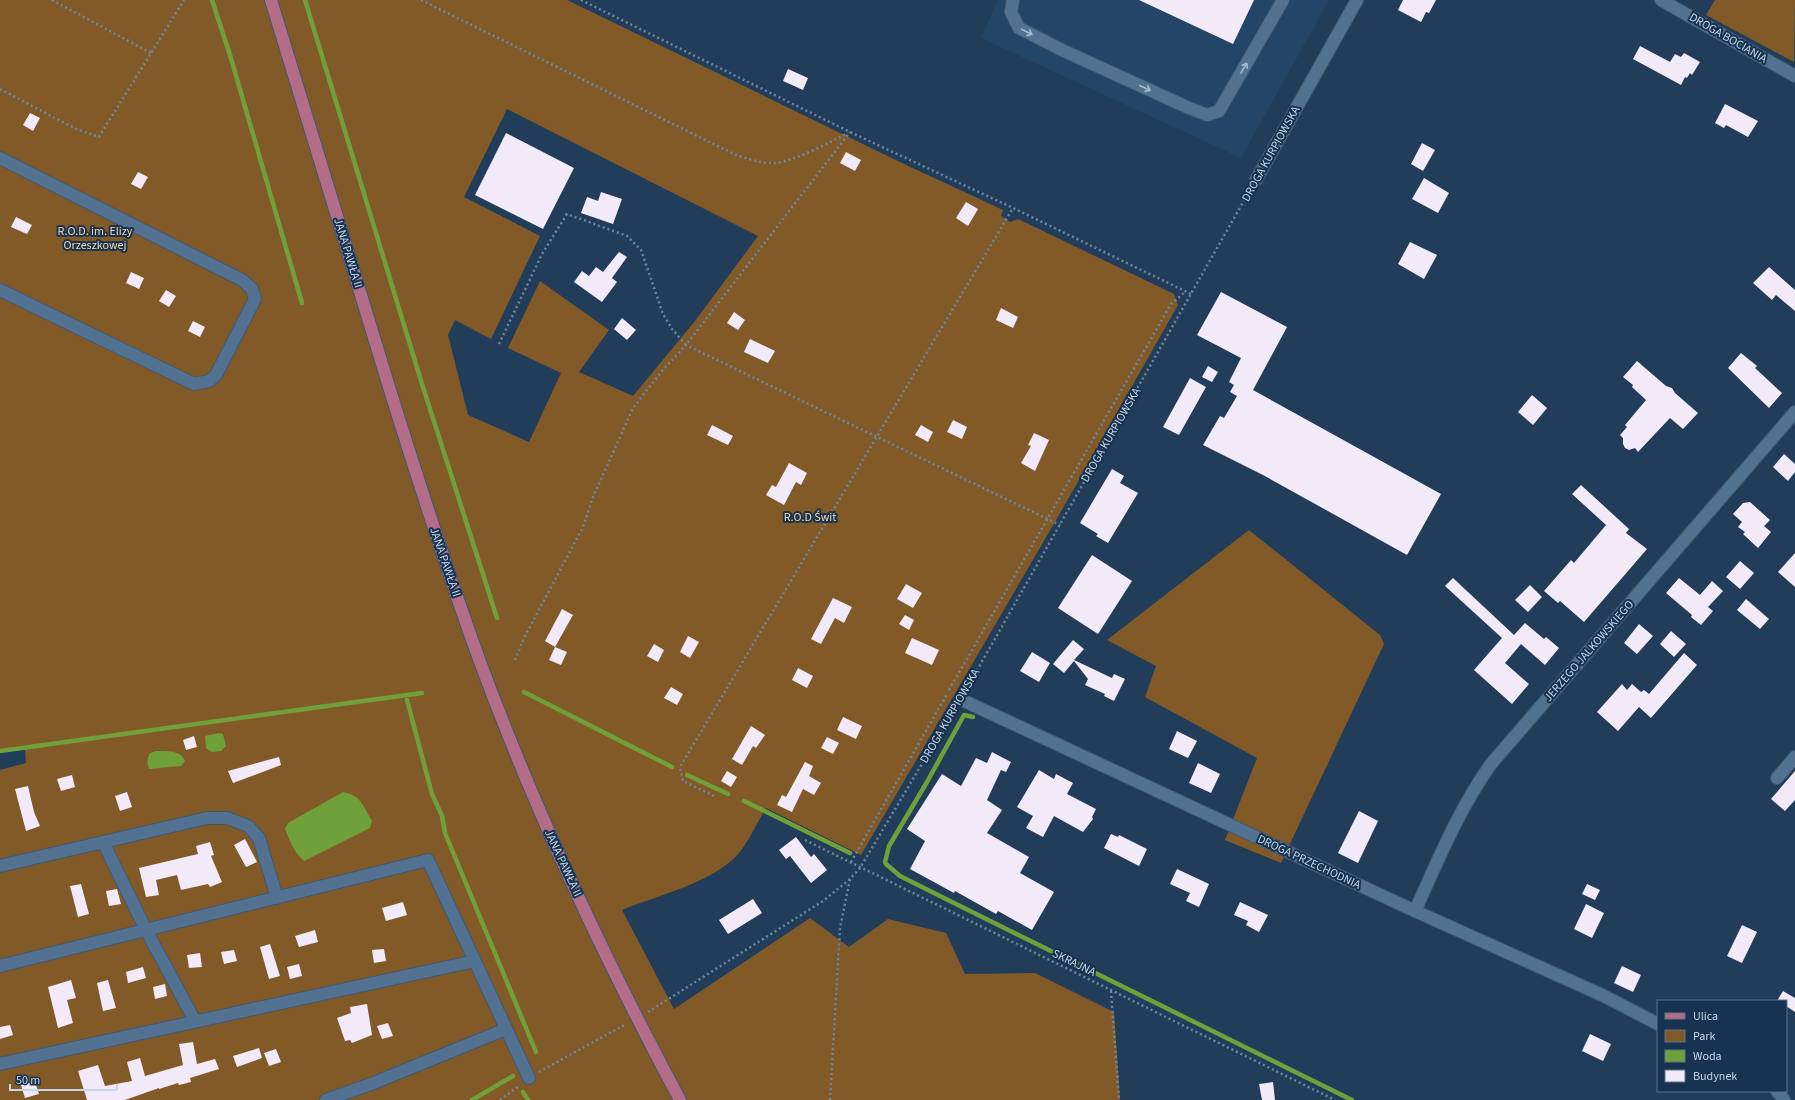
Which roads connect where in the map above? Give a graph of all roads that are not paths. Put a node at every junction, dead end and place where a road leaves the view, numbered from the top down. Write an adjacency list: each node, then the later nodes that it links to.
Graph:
1 (271, 0): 28 (main road, JANA PAWŁA II)
2 (1013, 0): 3 (street, one-way to 3)
3 (1283, 0)
4 (1357, 0): 8 (street, DROGA KURPIOWSKA)
5 (1661, 0): 6 (street, DROGA BOCIANIA)
6 (1795, 76)
7 (0, 158): 9 (street)
8 (1256, 180)
9 (0, 290)
10 (1795, 412): 17 (street, JERZEGO JALKOWSKIEGO)
11 (960, 699): 17 (street, DROGA PRZECHODNIA)
12 (1795, 757): 13 (street)
13 (1777, 778)
14 (103, 842): 15 (street); 16 (street); 18 (street)
15 (0, 866)
16 (277, 898): 18 (street); 19 (street)
17 (1415, 911): 22 (street, DROGA PRZECHODNIA)
18 (146, 930): 20 (street); 21 (street)
19 (475, 961): 21 (street); 23 (street)
20 (0, 966)
21 (195, 1021): 24 (street)
22 (1657, 1023)
23 (506, 1028): 25 (street); 27 (street)
24 (0, 1064)
25 (529, 1078)
26 (1778, 1092): 29 (street)
27 (326, 1100)
28 (680, 1100)
29 (1784, 1100)

